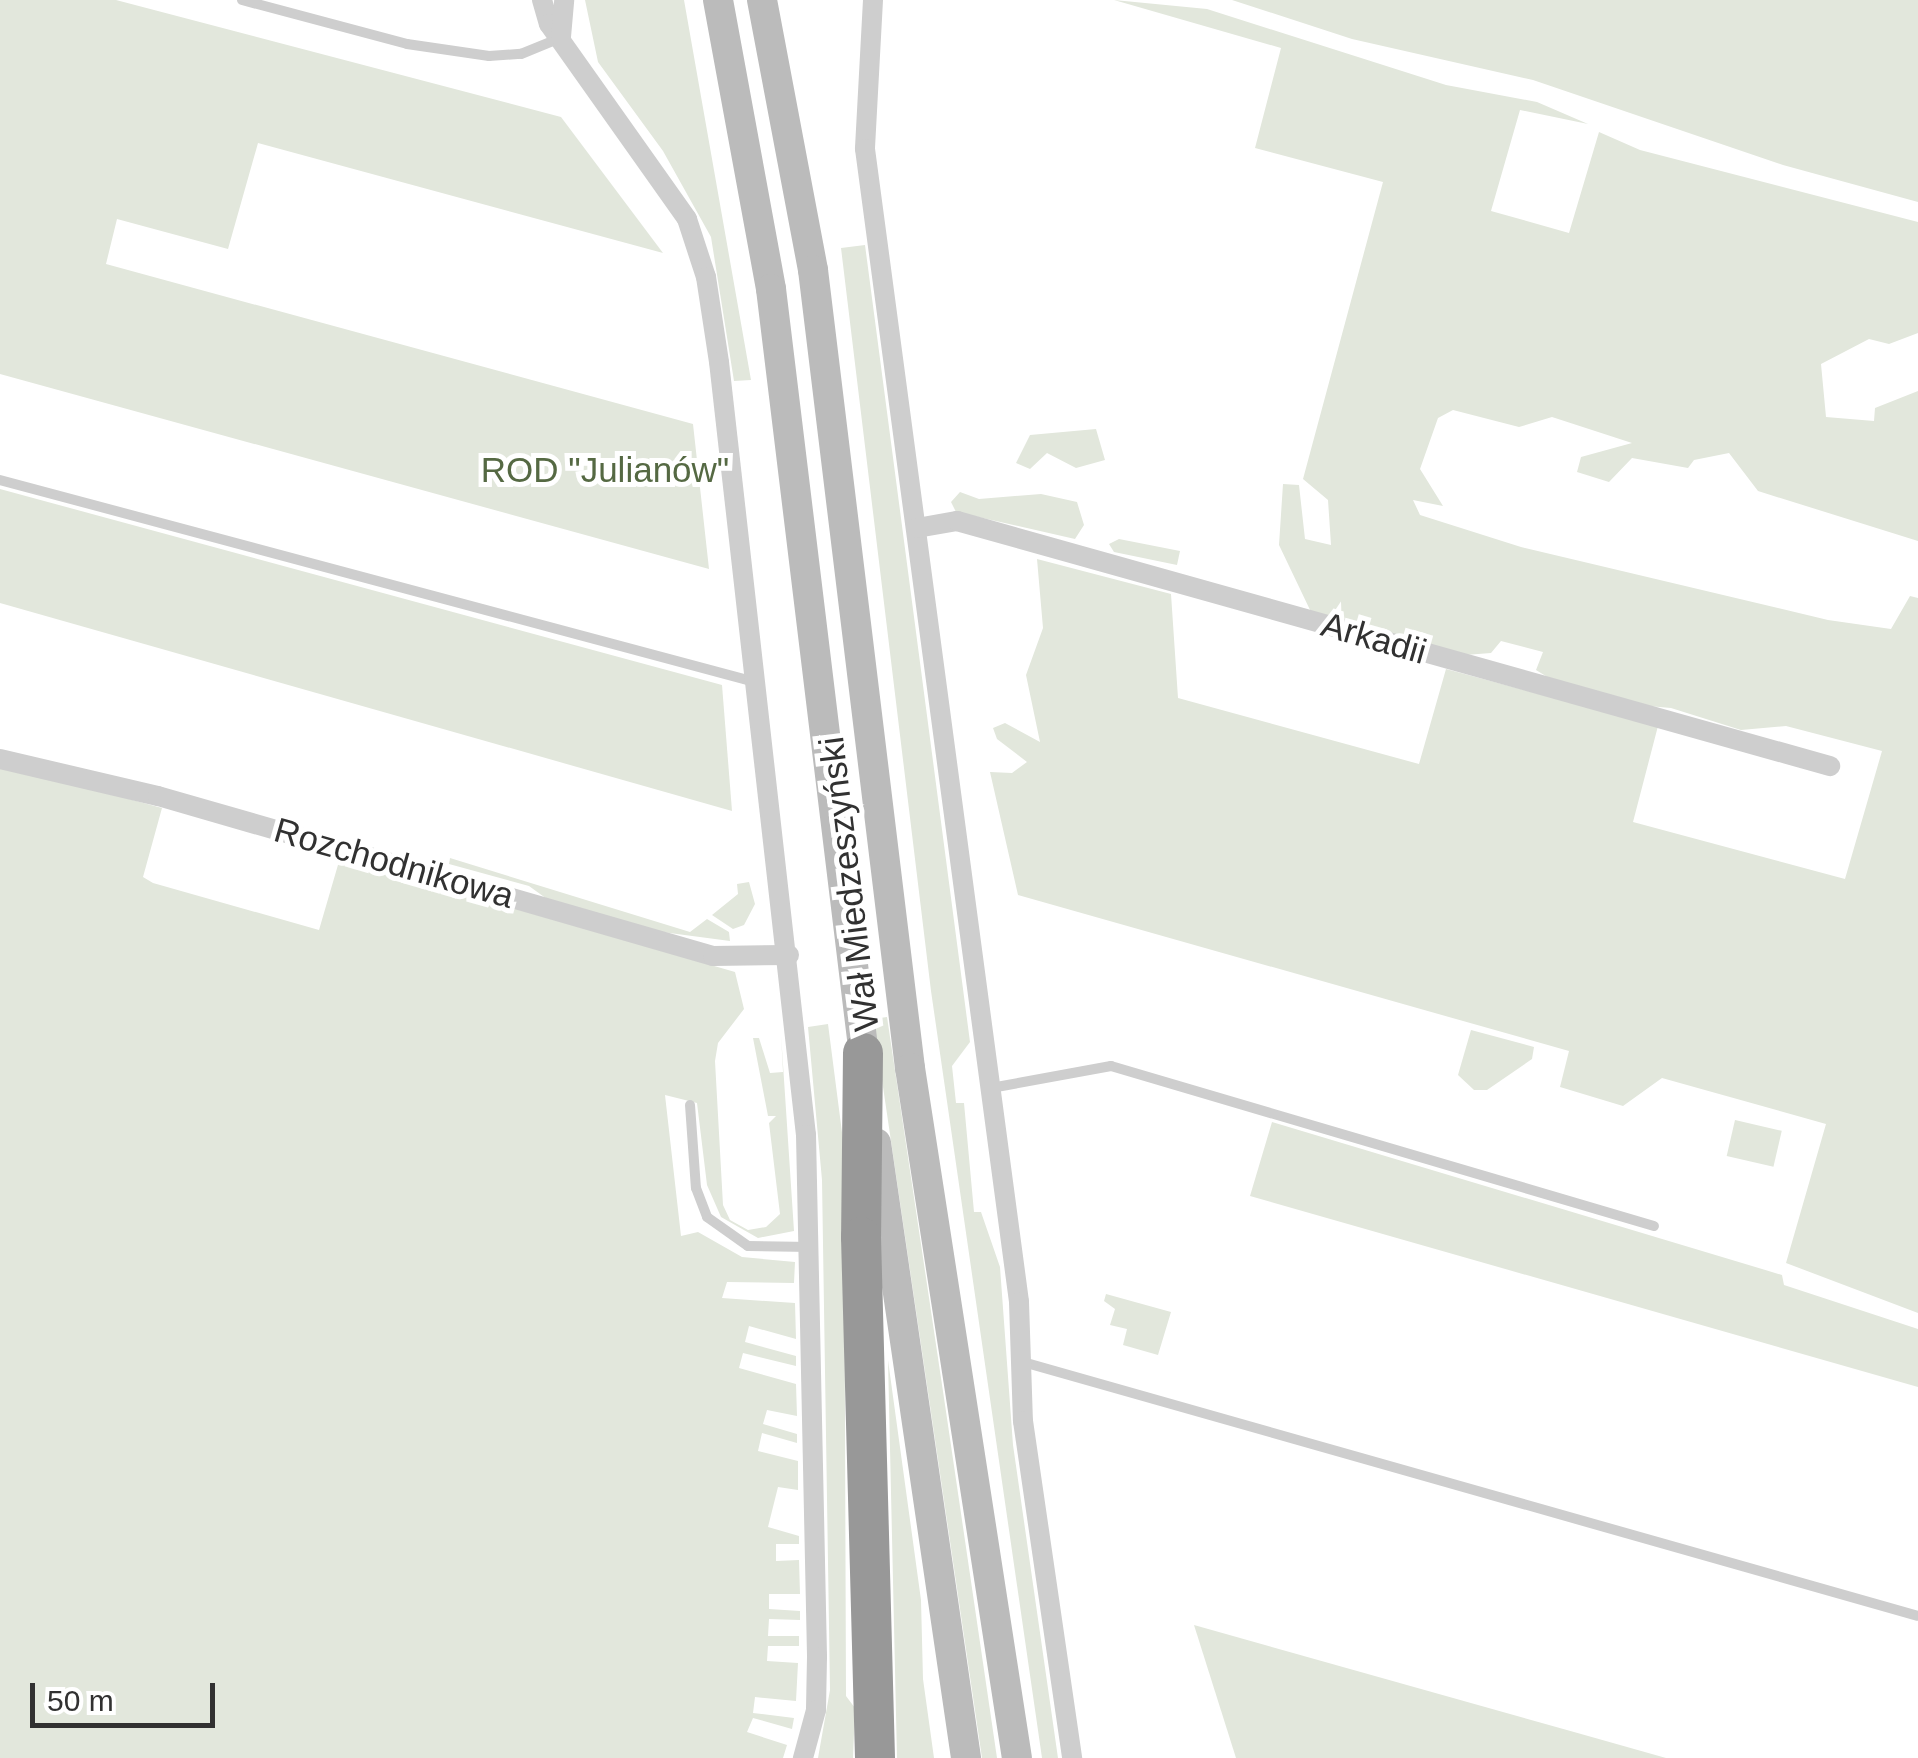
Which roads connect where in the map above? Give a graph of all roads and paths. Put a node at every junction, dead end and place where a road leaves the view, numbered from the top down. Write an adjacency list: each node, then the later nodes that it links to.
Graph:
1 (242, 0): 7 (lane)
2 (542, 0): 7 (street)
3 (564, 0): 7 (street)
4 (718, 0): 14 (main road, Wał Miedzeszyński)
5 (762, 0): 24 (main road, Wał Miedzeszyński)
6 (872, 0): 9 (street)
7 (561, 37): 10 (street)
8 (0, 480): 10 (lane)
9 (917, 528): 12 (street, Arkadii); 15 (street)
10 (756, 683): 13 (street)
11 (0, 760): 13 (street, Rozchodnikowa)
12 (1830, 766)
13 (789, 955): 18 (street)
14 (863, 1053): 22 (highway); 23 (main road, Wał Miedzeszyński)
15 (991, 1088): 17 (lane); 19 (street)
16 (690, 1106): 18 (lane)
17 (1654, 1226)
18 (812, 1247): 21 (street)
19 (1023, 1362): 20 (lane); 25 (street)
20 (1918, 1616)
21 (804, 1758)
22 (876, 1758)
23 (966, 1758)
24 (1017, 1758)
25 (1072, 1758)

